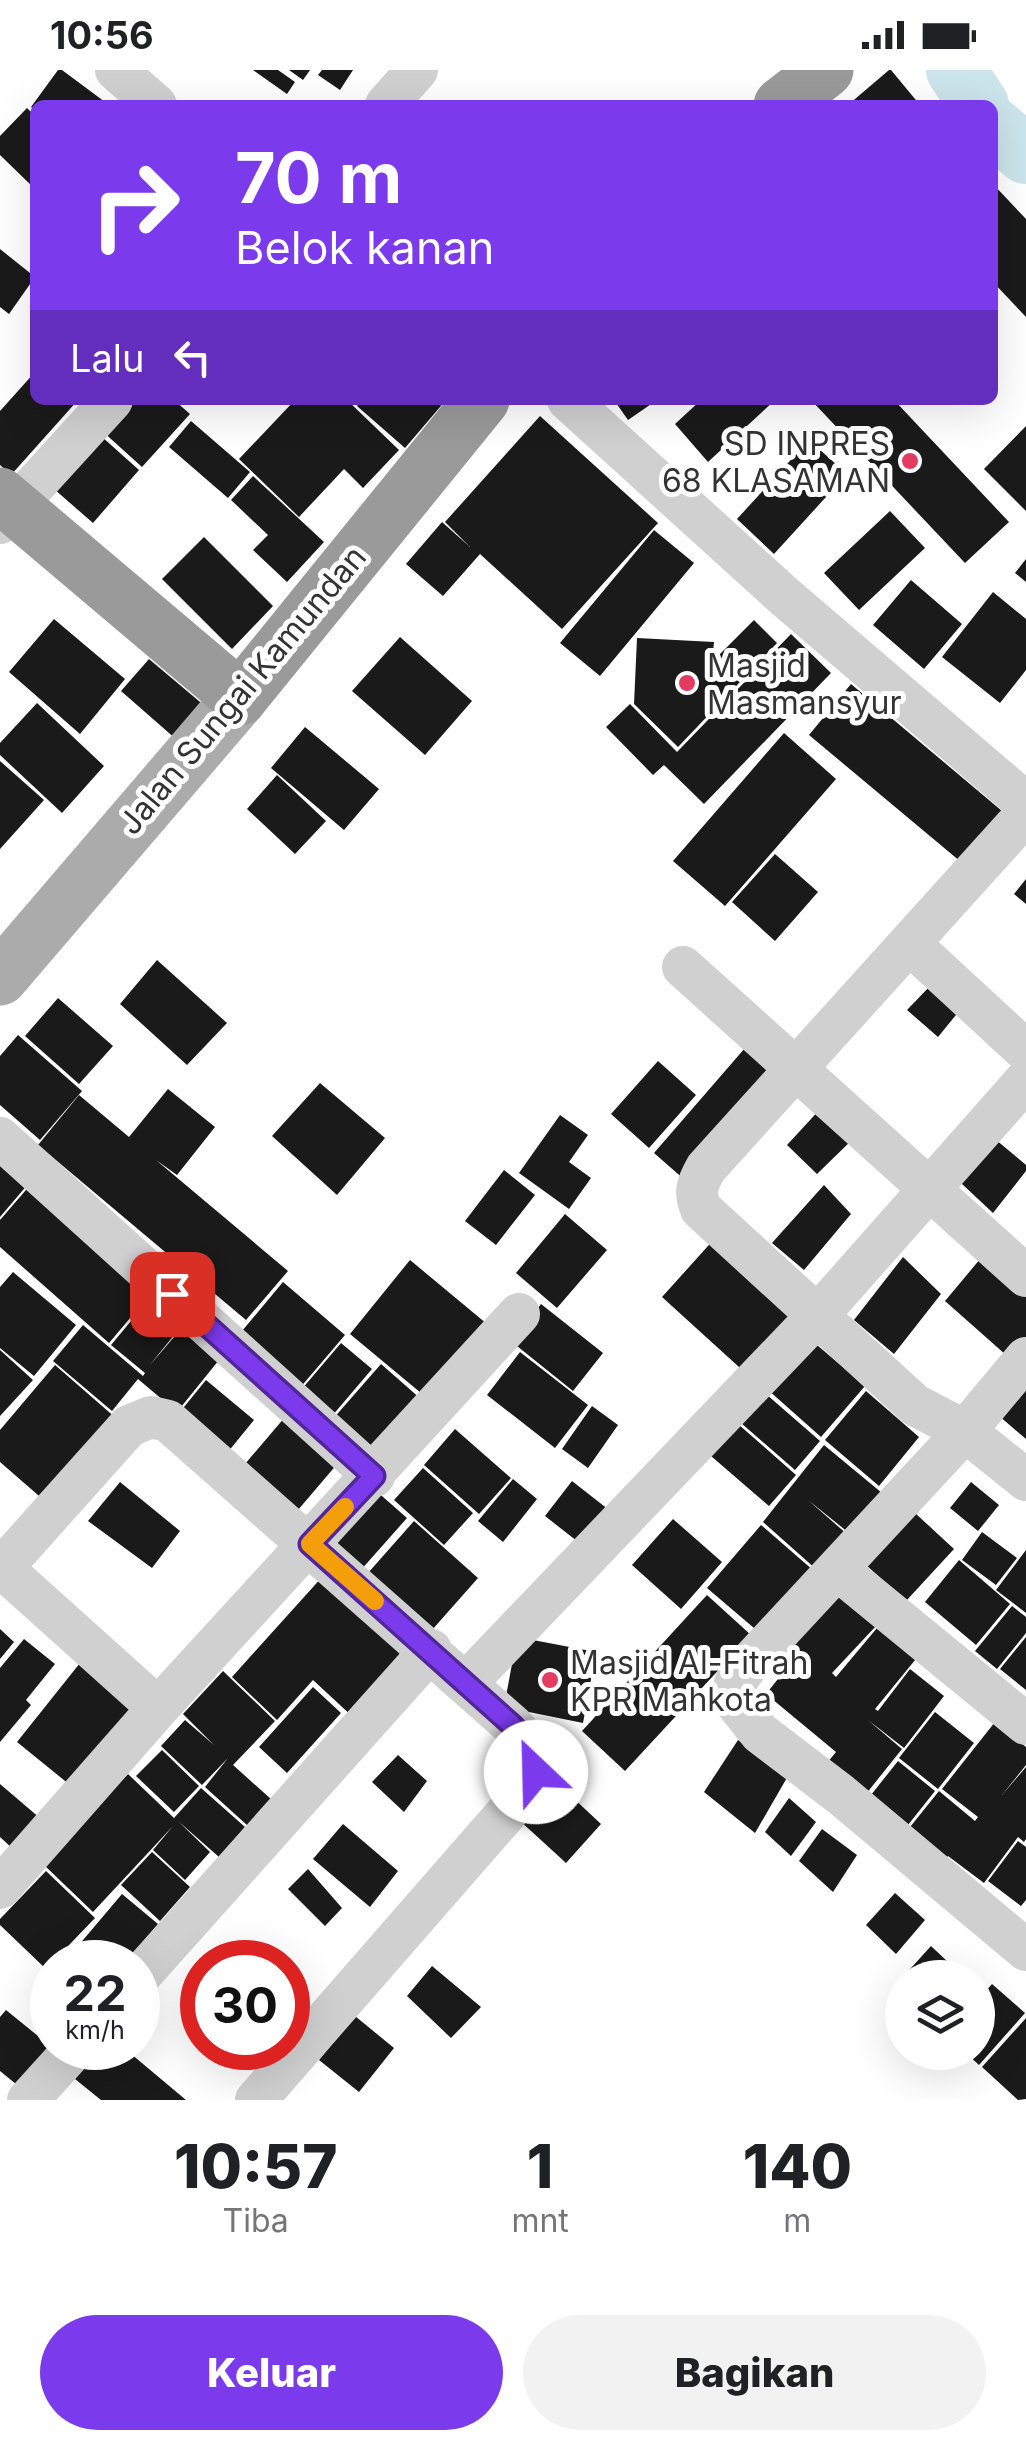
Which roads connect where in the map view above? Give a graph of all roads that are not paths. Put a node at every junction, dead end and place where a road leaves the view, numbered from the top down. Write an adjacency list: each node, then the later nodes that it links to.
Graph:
1 (116, 70): 4 (street)
2 (417, 70): 5 (street)
3 (826, 70): 6 (highway)
4 (150, 100)
5 (390, 100)
6 (788, 100)
7 (107, 405): 10 (street)
8 (478, 405): 11 (highway, Jalan Sungai Kamundan)
9 (574, 405): 12 (street)
10 (5, 508): 11 (highway)
11 (240, 698): 16 (main road, Jalan Sungai Kamundan)
12 (1026, 803)
13 (1026, 814): 14 (street)
14 (911, 945): 17 (street); 18 (street)
15 (683, 967): 18 (street)
16 (0, 978)
17 (1026, 1051)
18 (798, 1070): 21 (street); 24 (street)
19 (1026, 1080): 21 (street)
20 (0, 1138): 27 (street)
21 (928, 1190): 22 (street); 24 (street)
22 (1026, 1276)
23 (519, 1314): 27 (street)
24 (818, 1315): 26 (street); 33 (street)
25 (1026, 1358): 26 (street)
26 (966, 1431): 28 (street); 31 (street)
27 (374, 1476): 29 (street)
28 (1026, 1480)
29 (310, 1544): 30 (street); 32 (street); 34 (street)
30 (1, 1567): 34 (street)
31 (838, 1570): 35 (street); 37 (street)
32 (430, 1650): 33 (street); 38 (street)
33 (466, 1683): 41 (street)
34 (158, 1708): 36 (street)
35 (1026, 1724)
36 (0, 1888)
37 (1026, 1950)
38 (160, 1953)
39 (55, 2070): 40 (street)
40 (28, 2100)
41 (256, 2100)

